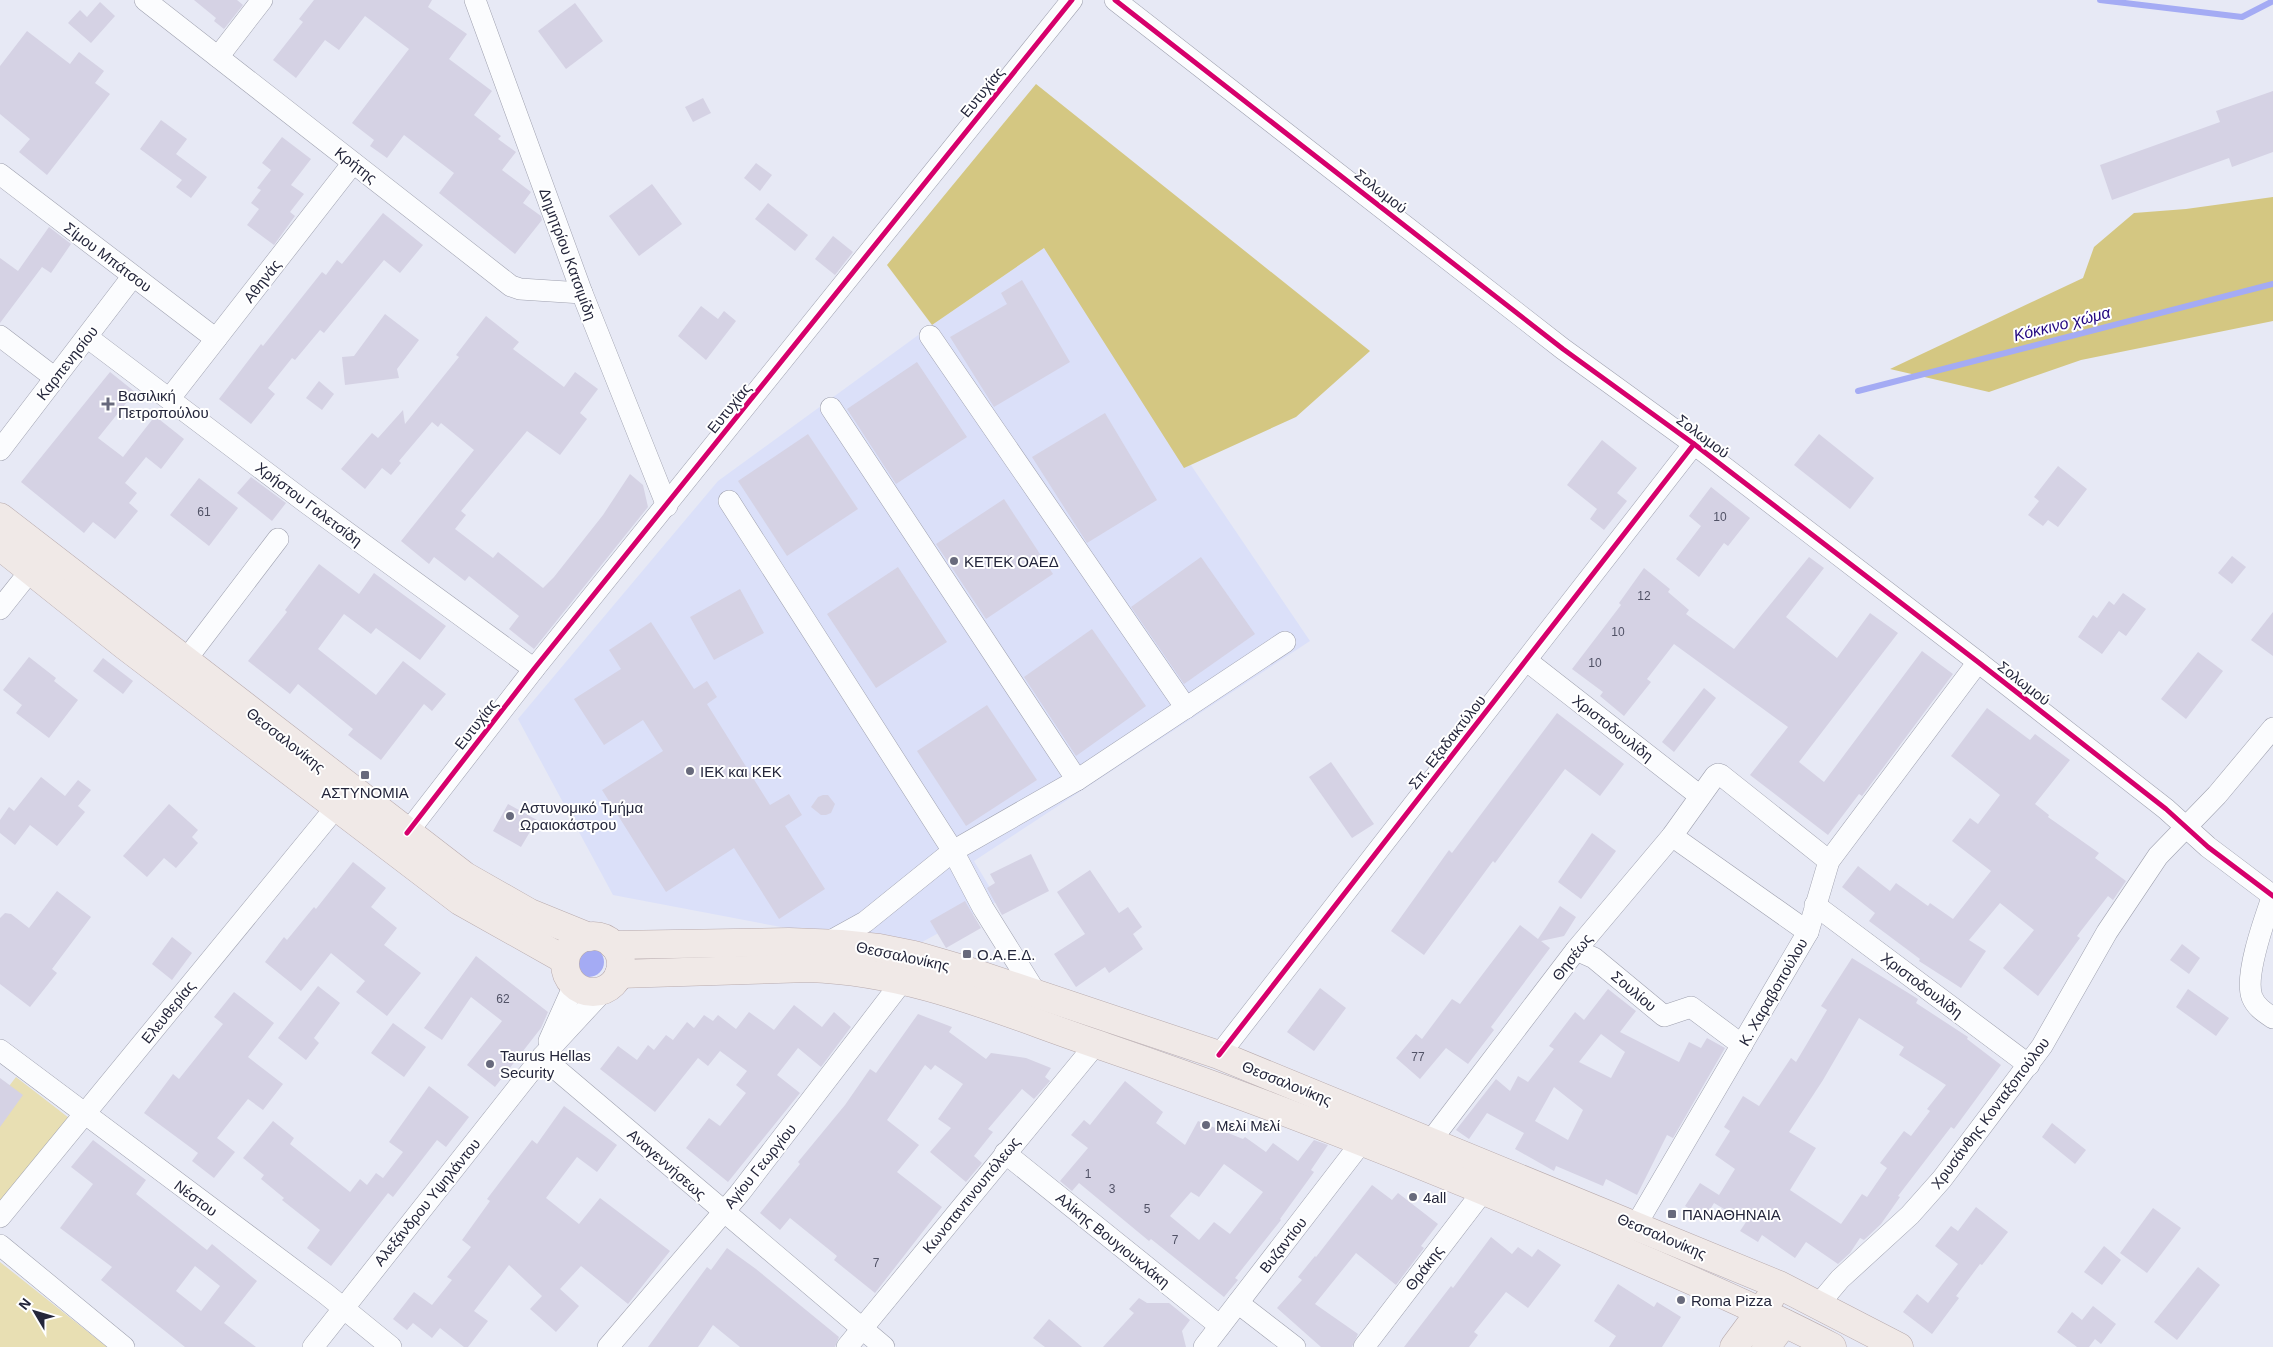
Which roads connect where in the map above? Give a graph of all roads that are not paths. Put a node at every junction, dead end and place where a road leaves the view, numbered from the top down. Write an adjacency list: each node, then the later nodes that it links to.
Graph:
1 (145, 0): 6 (street, Κρήτης)
2 (262, 0): 6 (street)
3 (475, 0): 10 (street, Δημητρίου Κατσιμίδη)
4 (1072, 0): 21 (street, Ευτυχίας)
5 (1115, 0): 18 (street, Σολωμού)
6 (218, 57): 7 (street, Κρήτης)
7 (354, 163): 10 (street, Κρήτης); 13 (street, Αθηνάς)
8 (0, 174): 9 (street, Σίμου Μπάτσου)
9 (133, 276): 12 (street, Καρπενησίου); 13 (street, Σίμου Μπάτσου)
10 (582, 293): 21 (street, Δημητρίου Κατσιμίδη)
11 (930, 336): 32 (street)
12 (87, 337): 15 (street, Καρπενησίου); 16 (street, Χρήστου Γαλετσίδη)
13 (216, 339): 16 (street, Αθηνάς)
14 (1, 340): 15 (street)
15 (55, 378): 19 (street, Καρπενησίου)
16 (170, 398): 31 (street, Χρήστου Γαλετσίδη)
17 (831, 408): 34 (street)
18 (1694, 444): 29 (street, Σπ. Εξαδακτύλου); 30 (street, Σολωμού)
19 (0, 450)
20 (729, 501): 40 (street)
21 (666, 506): 31 (street, Ευτυχίας)
22 (0, 518): 28 (main road, Θεσσαλονίκης)
23 (278, 539): 28 (street)
24 (0, 546): 25 (main road, Θεσσαλονίκης)
25 (31, 570): 26 (street); 36 (main road, Θεσσαλονίκης)
26 (0, 609)
27 (1285, 642): 32 (street)
28 (185, 661): 38 (main road, Θεσσαλονίκης)
29 (1527, 661): 35 (street, Χριστοδουλίδη); 57 (street, Σπ. Εξαδακτύλου)
30 (1978, 662): 37 (street, Σολωμού); 41 (street, Κ. Χαραβοπούλου)
31 (534, 669): 38 (street, Ευτυχίας)
32 (1186, 708): 34 (street)
33 (2273, 728): 37 (street, Χρυσάνθης Κονταξοπούλου)
34 (1077, 780): 40 (street)
35 (1700, 796): 39 (street, Θησέως); 41 (street, Θησέως)
36 (337, 806): 48 (main road, Θεσσαλονίκης); 60 (street, Ελευθερίας)
37 (2185, 826): 42 (street, Σολωμού); 59 (street, Χρυσάνθης Κονταξοπούλου)
38 (407, 833): 45 (main road, Θεσσαλονίκης)
39 (1672, 836): 44 (street); 47 (street, Θησέως)
40 (954, 851): 46 (street); 52 (street)
41 (1829, 861): 43 (street, Κ. Χαραβοπούλου)
42 (2273, 896): 53 (street)
43 (1815, 905): 44 (street, Κ. Χαραβοπούλου); 59 (street, Χριστοδουλίδη)
44 (1808, 932): 55 (street, Κ. Χαραβοπούλου)
45 (601, 941): 46 (main road, Θεσσαλονίκης); 48 (main road); 50 (main road)
46 (827, 943): 52 (main road, Θεσσαλονίκης)
47 (1576, 950): 55 (street, Σουλίου); 62 (street, Θησέως)
48 (565, 960): 51 (main road)
49 (904, 979): 50 (main road, Θεσσαλονίκης); 54 (main road, Θεσσαλονίκης); 65 (street, Αγίου Γεωργίου)
50 (612, 981): 51 (main road); 58 (street)
51 (574, 985): 58 (street)
52 (1036, 993): 57 (main road, Θεσσαλονίκης)
53 (2273, 1018)
54 (1096, 1044): 61 (main road, Θεσσαλονίκης); 63 (street, Κωνσταντινουπόλεως)
55 (1742, 1045): 67 (street, Κ. Χαραβοπούλου)
56 (0, 1050): 60 (street, Νέστου)
57 (1219, 1055): 62 (main road, Θεσσαλονίκης)
58 (542, 1057): 65 (street, Αναγεννήσεως); 72 (street, Αλεξάνδρου Υψηλάντου)
59 (2029, 1065): 71 (street, Χρυσάνθης Κονταξοπούλου)
60 (84, 1114): 66 (street, Ελευθερίας); 72 (street, Νέστου)
61 (1361, 1142): 64 (main road, Θεσσαλονίκης); 70 (street, Βυζαντίου)
62 (1429, 1143): 67 (main road, Θεσσαλονίκης)
63 (1005, 1154): 74 (street, Αλίκης Βουγιουκλάκη); 75 (street, Κωνσταντινουπόλεως)
64 (1484, 1190): 73 (main road, Θεσσαλονίκης); 84 (street, Θράκης)
65 (723, 1212): 75 (street, Αναγεννήσεως); 79 (street, Αγίου Γεωργίου)
66 (0, 1217)
67 (1636, 1225): 69 (main road, Θεσσαλονίκης)
68 (0, 1245): 76 (street)
69 (1779, 1285): 71 (main road, Θεσσαλονίκης); 73 (main road)
70 (1238, 1303): 74 (street, Βυζαντίου); 83 (street)
71 (1818, 1305): 73 (main road); 88 (main road, Θεσσαλονίκης)
72 (342, 1307): 77 (street, Αλεξάνδρου Υψηλάντου); 78 (street, Νέστου)
73 (1782, 1322): 85 (main road); 86 (main road); 87 (main road, Θεσσαλονίκης)
74 (1220, 1326): 82 (street, Βυζαντίου)
75 (862, 1330): 80 (street, Κωνσταντινουπόλεως); 81 (street, Αναγεννήσεως)
76 (114, 1344)
77 (313, 1347)
78 (391, 1347)
79 (608, 1347)
80 (847, 1347)
81 (884, 1347)
82 (1204, 1347)
83 (1295, 1347)
84 (1364, 1347)
85 (1734, 1347)
86 (1766, 1347)
87 (1832, 1347)
88 (1898, 1347)

